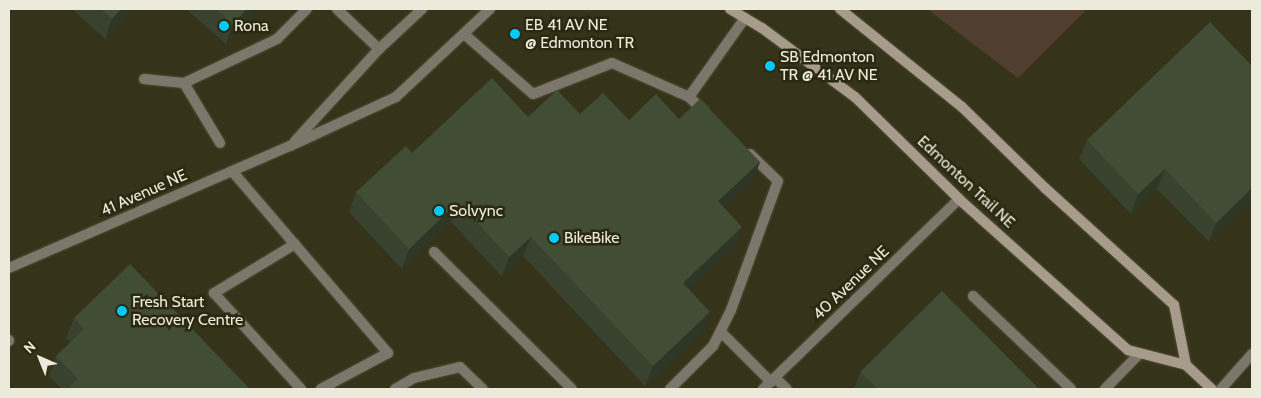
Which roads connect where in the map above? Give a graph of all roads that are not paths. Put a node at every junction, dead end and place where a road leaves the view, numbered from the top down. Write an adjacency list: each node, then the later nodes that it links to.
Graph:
1 (307, 9): 11 (street)
2 (337, 9): 9 (street)
3 (422, 9): 9 (street, 41 Avenue NE)
4 (490, 9): 8 (street, 41 Avenue NE)
5 (730, 9): 7 (main road, Edmonton Trail NE)
6 (840, 9): 26 (main road)
7 (745, 18): 12 (street); 18 (main road, Edmonton Trail NE)
8 (464, 34): 12 (street); 15 (street, 41 Avenue NE)
9 (379, 49): 15 (street, 41 Avenue NE)
10 (144, 79): 11 (street)
11 (184, 83): 14 (street)
12 (689, 97): 13 (street)
13 (710, 116)
14 (220, 143)
15 (290, 146): 17 (street, 41 Avenue NE)
16 (744, 148): 23 (street)
17 (232, 170): 19 (street); 21 (street, 41 Avenue NE)
18 (959, 199): 24 (main road, Edmonton Trail NE); 27 (street, 40 Avenue NE)
19 (295, 244): 28 (street); 29 (street)
20 (434, 252): 32 (street)
21 (9, 268)
22 (974, 296): 35 (street)
23 (720, 332): 27 (street); 33 (street)
24 (1140, 353): 26 (main road, Edmonton Trail NE); 36 (street)
25 (1252, 354): 38 (street)
26 (1186, 365): 37 (main road, Edmonton Trail NE)
27 (770, 383): 34 (street)
28 (301, 389)
29 (321, 389)
30 (395, 389): 31 (street)
31 (483, 389)
32 (572, 389)
33 (670, 389)
34 (787, 389)
35 (1070, 389)
36 (1104, 389)
37 (1212, 389)
38 (1220, 389)

